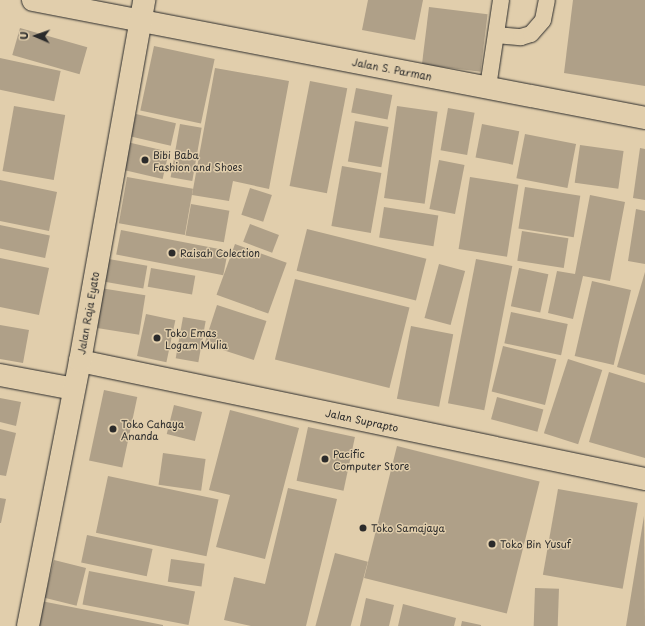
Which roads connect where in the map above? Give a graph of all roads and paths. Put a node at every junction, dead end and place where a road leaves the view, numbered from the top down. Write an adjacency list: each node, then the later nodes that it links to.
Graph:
1 (33, 0): 4 (street, Jalan S. Parman)
2 (501, 0): 5 (lane)
3 (547, 0): 5 (lane)
4 (142, 9): 6 (street, Jalan S. Parman); 8 (street, Jalan Raja Eyato)
5 (496, 35): 6 (lane)
6 (488, 88): 7 (street, Jalan S. Parman)
7 (645, 118)
8 (80, 361): 10 (street, Jalan Raja Eyato); 11 (street, Jalan Suprapto)
9 (0, 375): 10 (street)
10 (74, 389): 12 (street, Jalan Raja Eyato)
11 (645, 479)
12 (28, 626)

